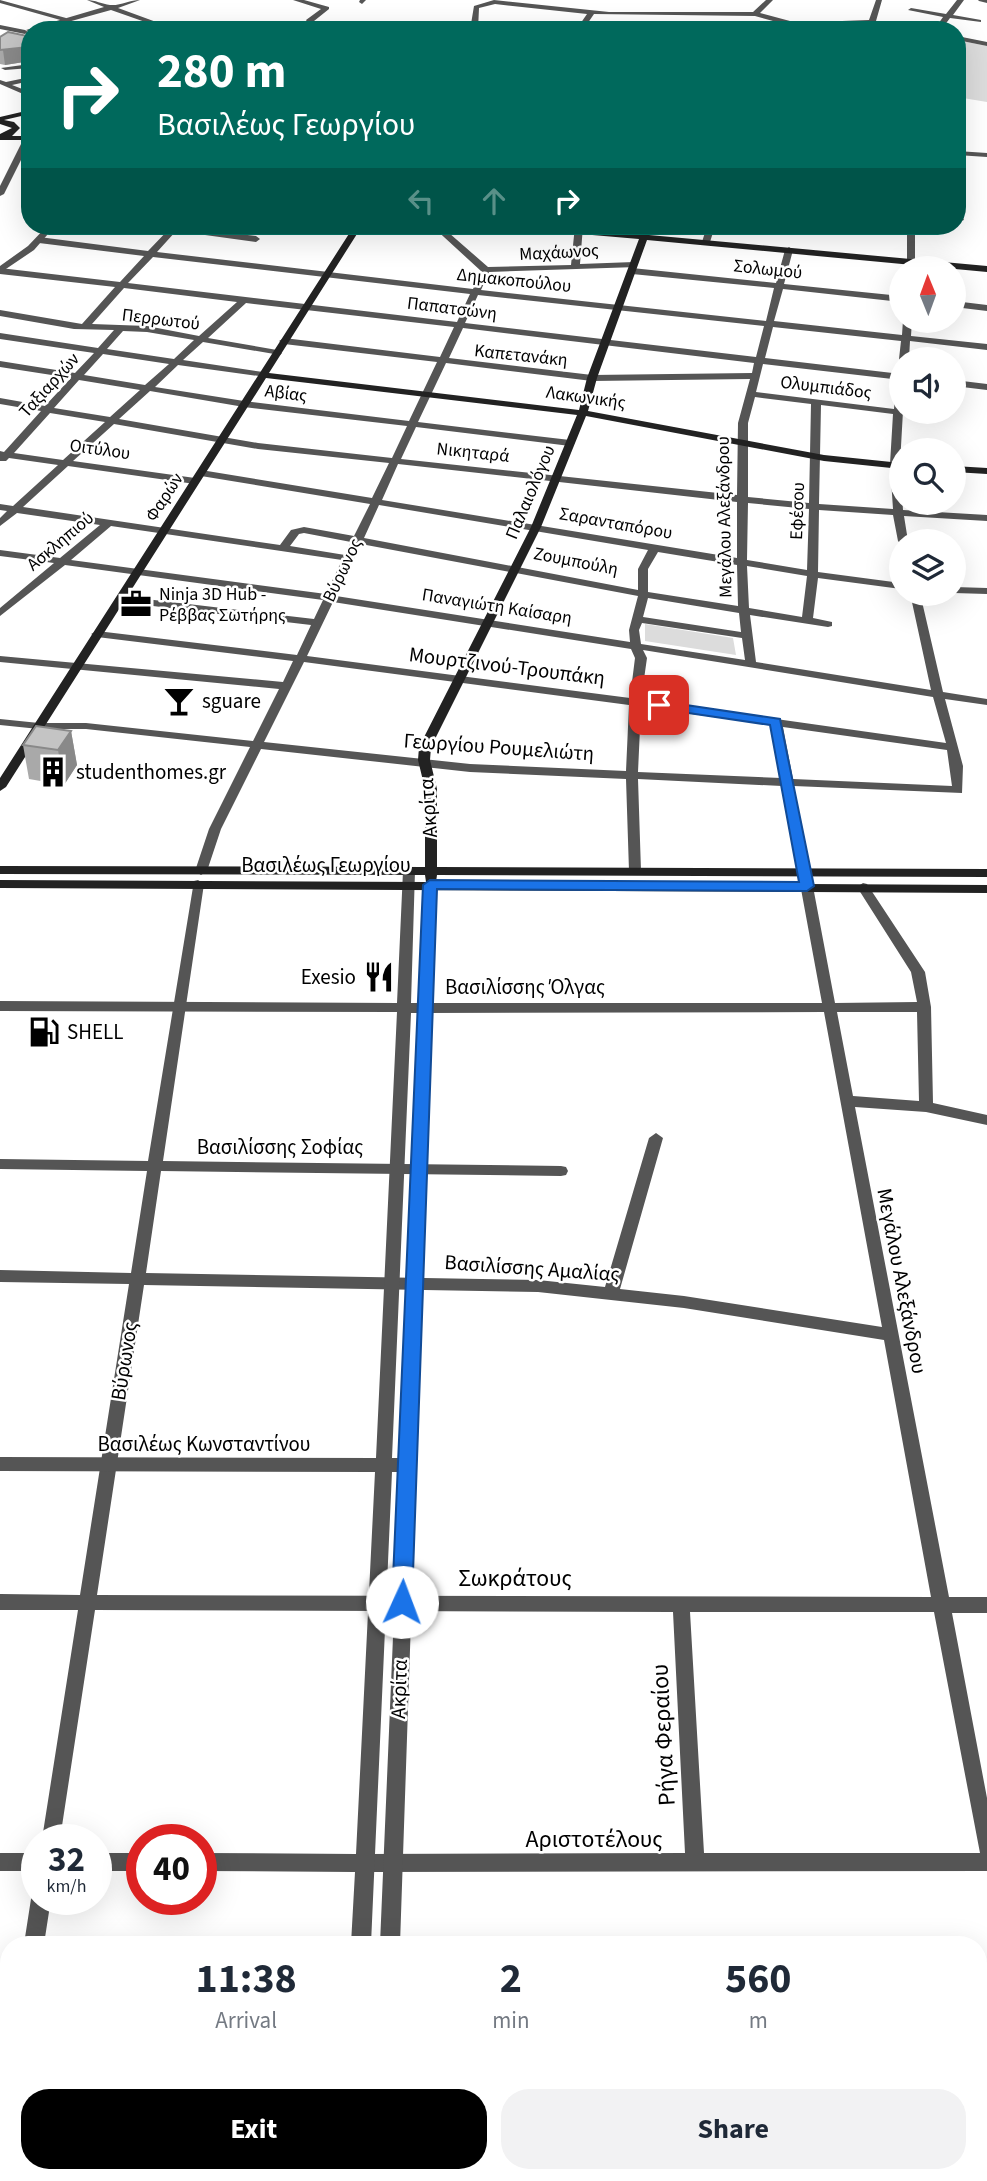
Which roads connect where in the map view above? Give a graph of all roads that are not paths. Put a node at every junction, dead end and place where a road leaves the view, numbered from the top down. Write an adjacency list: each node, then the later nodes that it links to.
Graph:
1 (90, 0): 13 (street)
2 (137, 0): 13 (street)
3 (296, 0): 21 (street)
4 (770, 0): 16 (street)
5 (878, 0): 25 (street)
6 (961, 0): 17 (street)
7 (981, 0): 10 (street)
8 (0, 1): 11 (street)
9 (492, 1): 15 (street); 22 (street)
10 (987, 1)
11 (9, 4): 12 (street); 18 (street)
12 (0, 8)
13 (108, 8): 18 (street); 20 (street)
14 (911, 10): 17 (street)
15 (592, 12): 16 (street); 23 (street)
16 (755, 14): 24 (street)
17 (950, 16): 26 (street); 27 (street)
18 (64, 19): 19 (street)
19 (58, 21)
20 (148, 21)
21 (311, 21)
22 (474, 21)
23 (586, 21)
24 (782, 21)
25 (872, 21)
26 (945, 21)
27 (979, 21)
28 (0, 27): 29 (street)
29 (21, 29)
30 (21, 34): 31 (street)
31 (8, 40)
32 (966, 40): 33 (street)
33 (987, 44)
34 (21, 67): 35 (street)
35 (2, 68)
36 (21, 80): 37 (street)
37 (3, 83): 38 (street)
38 (21, 91)
39 (21, 114): 40 (main road)
40 (0, 120): 42 (main road)
41 (21, 121): 42 (main road)
42 (15, 127): 43 (main road); 44 (main road)
43 (21, 135)
44 (0, 137): 45 (main road)
45 (21, 138)
46 (966, 154): 47 (street)
47 (987, 155)
48 (21, 159): 49 (street)
49 (0, 194)
50 (43, 235): 61 (street)
51 (168, 235): 64 (street)
52 (229, 235): 60 (street)
53 (352, 235): 73 (main road, Φαρών)
54 (446, 235): 71 (street)
55 (578, 235): 67 (street)
56 (630, 235): 59 (main road)
57 (708, 235): 62 (street)
58 (911, 235): 65 (street)
59 (644, 237): 62 (main road); 68 (main road, Παλαιολόγου)
60 (256, 239)
61 (39, 240): 64 (street, Δημακοπούλου); 72 (street)
62 (706, 242): 63 (main road)
63 (789, 250): 66 (main road); 75 (street, Μεγάλου Αλεξάνδρου)
64 (150, 254): 73 (street, Δημακοπούλου); 74 (street)
65 (911, 256)
66 (889, 262)
67 (575, 267): 68 (street, Μαχάωνος); 71 (street, Μαχάωνος)
68 (633, 268): 75 (street, Σολωμού); 81 (main road, Παλαιολόγου)
69 (966, 268): 70 (main road)
70 (987, 269)
71 (486, 270): 76 (street, Βύρωνος)
72 (0, 271): 74 (street, Παπατσώνη)
73 (326, 276): 76 (street, Δημακοπούλου); 80 (main road, Φαρών)
74 (121, 286): 78 (street, Παπατσώνη); 86 (street)
75 (780, 286): 77 (street, Σολωμού); 84 (street, Μεγάλου Αλεξάνδρου)
76 (474, 292): 81 (street, Δημακοπούλου); 85 (street, Βύρωνος)
77 (889, 298)
78 (244, 300): 80 (street, Παπατσώνη); 91 (street)
79 (966, 305): 82 (street)
80 (306, 307): 85 (street, Παπατσώνη); 92 (main road, Φαρών)
81 (618, 307): 84 (street, Δημακοπούλου); 93 (main road, Παλαιολόγου)
82 (987, 308)
83 (0, 313): 86 (street, Περρωτού)
84 (771, 324): 90 (street, Δημακοπούλου); 98 (street, Μεγάλου Αλεξάνδρου)
85 (458, 325): 93 (street, Παπατσώνη); 100 (street, Βύρωνος)
86 (84, 327): 87 (street, Περρωτού)
87 (121, 328): 91 (street, Περρωτού); 96 (street, Ταξιαρχών)
88 (907, 333): 90 (street)
89 (0, 336): 96 (street)
90 (906, 338): 94 (street); 95 (street, Δημακοπούλου)
91 (201, 340): 97 (street, Περρωτού); 99 (street)
92 (284, 341): 97 (main road, Φαρών); 100 (street, Καπετανάκη)
93 (605, 342): 98 (street, Παπατσώνη); 106 (main road, Παλαιολόγου)
94 (905, 347)
95 (987, 347)
96 (102, 350): 99 (street); 105 (street, Ταξιαρχών)
97 (276, 354): 102 (main road, Φαρών)
98 (760, 360): 103 (street, Μεγάλου Αλεξάνδρου); 104 (street, Παπατσώνη)
99 (177, 362): 102 (street); 109 (street)
100 (440, 362): 106 (street, Καπετανάκη); 110 (street, Βύρωνος)
101 (0, 364): 105 (street, Αβίας)
102 (263, 375): 110 (main road, Λακωνικής); 114 (main road, Φαρών)
103 (756, 376): 106 (street, Καπετανάκη); 111 (street, Μεγάλου Αλεξάνδρου)
104 (889, 376)
105 (78, 377): 109 (street, Αβίας); 115 (street, Ταξιαρχών)
106 (592, 378): 117 (main road, Παλαιολόγου)
107 (966, 384): 108 (street)
108 (987, 387)
109 (148, 388): 114 (street, Αβίας); 118 (street)
110 (425, 394): 117 (main road, Λακωνικής); 119 (street, Βύρωνος)
111 (750, 394): 113 (street, Ολυμπιάδος); 120 (street, Μεγάλου Αλεξάνδρου)
112 (0, 401): 115 (street, Νικηταρά)
113 (816, 402): 116 (street, Ολυμπιάδος); 124 (street, Εφέσου)
114 (244, 404): 119 (street, Αβίας); 121 (main road, Φαρών)
115 (48, 410): 118 (street, Νικηταρά); 123 (street, Ταξιαρχών)
116 (889, 411)
117 (583, 413): 120 (main road, Λακωνικής); 122 (main road, Παλαιολόγου)
118 (111, 421): 121 (street, Νικηταρά); 126 (street)
119 (411, 424): 122 (street, Αβίας); 125 (street, Βύρωνος)
120 (742, 440): 124 (main road, Λακωνικής); 132 (street, Μεγάλου Αλεξάνδρου)
121 (221, 441): 125 (street, Νικηταρά); 130 (main road, Φαρών)
122 (570, 443): 131 (main road, Παλαιολόγου)
123 (2, 457): 126 (street, Οιτύλου)
124 (816, 457): 127 (main road, Λακωνικής); 135 (street, Εφέσου)
125 (393, 461): 131 (street, Νικηταρά); 133 (street, Βύρωνος)
126 (67, 462): 130 (street, Οιτύλου); 136 (street)
127 (889, 465)
128 (966, 470): 129 (main road)
129 (987, 471)
130 (198, 477): 133 (street, Σαρανταπόρου); 143 (main road, Φαρών)
131 (555, 478): 132 (street, Νικηταρά); 142 (main road, Παλαιολόγου)
132 (742, 498): 135 (street, Νικηταρά); 150 (street, Μεγάλου Αλεξάνδρου)
133 (373, 501): 142 (street, Σαρανταπόρου); 144 (street, Βύρωνος)
134 (0, 507): 136 (street)
135 (815, 507): 137 (street, Νικηταρά); 153 (street, Εφέσου)
136 (15, 510): 140 (street); 141 (street)
137 (889, 513)
138 (920, 515): 139 (street, Νικηταρά)
139 (987, 518)
140 (0, 523)
141 (109, 523): 143 (street); 149 (street, Ασκληπιού)
142 (537, 527): 145 (street, Σαρανταπόρου); 151 (main road, Παλαιολόγου)
143 (164, 530): 146 (street); 152 (main road, Φαρών)
144 (356, 539): 146 (street, Ζουμπούλη); 148 (street, Βύρωνος); 151 (street, Ζουμπούλη)
145 (655, 547): 150 (street, Σαρανταπόρου); 157 (street)
146 (283, 548): 148 (street)
147 (0, 553): 149 (street, Παναγιώτη Καίσαρη)
148 (347, 558): 158 (street, Βύρωνος)
149 (62, 562): 152 (street, Παναγιώτη Καίσαρη); 162 (street, Ασκληπιού)
150 (742, 562): 153 (street, Σαρανταπόρου); 161 (street, Μεγάλου Αλεξάνδρου)
151 (517, 568): 157 (street, Ζουμπούλη); 166 (main road, Παλαιολόγου)
152 (136, 573): 158 (street, Παναγιώτη Καίσαρη); 159 (main road, Φαρών)
153 (813, 574): 154 (street, Σαρανταπόρου); 164 (street, Εφέσου)
154 (889, 584)
155 (966, 591): 156 (street)
156 (987, 592)
157 (644, 593): 161 (street, Ζουμπούλη); 163 (street)
158 (330, 597): 165 (street, Βύρωνος); 166 (street, Παναγιώτη Καίσαρη)
159 (120, 599): 165 (street); 168 (main road, Φαρών)
160 (919, 606): 177 (street)
161 (744, 611): 164 (street, Ζουμπούλη); 169 (street, Μεγάλου Αλεξάνδρου)
162 (0, 613)
163 (636, 619): 169 (street); 170 (street)
164 (807, 620): 167 (street, Ζουμπούλη)
165 (317, 623): 172 (street, Βύρωνος)
166 (490, 623): 170 (street, Παναγιώτη Καίσαρη); 175 (main road, Παλαιολόγου)
167 (828, 624)
168 (97, 634): 172 (street, Μουρτζινού-Τρουπάκη); 174 (main road, Φαρών)
169 (748, 636): 173 (street, Μεγάλου Αλεξάνδρου)
170 (636, 646): 173 (street, Παναγιώτη Καίσαρη); 178 (street)
171 (0, 659): 174 (street)
172 (299, 660): 175 (street, Μουρτζινού-Τρουπάκη); 176 (street, Βύρωνος)
173 (751, 664): 177 (street, Παναγιώτη Καίσαρη)
174 (76, 668): 176 (street); 182 (main road, Φαρών)
175 (461, 678): 178 (street, Μουρτζινού-Τρουπάκη); 185 (main road, Παλαιολόγου)
176 (286, 686): 183 (street, Βύρωνος)
177 (938, 695): 179 (street, Παναγιώτη Καίσαρη); 184 (street)
178 (635, 702): 181 (street, Μουρτζινού-Τρουπάκη); 186 (street)
179 (987, 702)
180 (0, 722): 182 (street, Γεωργίου Ρουμελιώτη)
181 (776, 722): 184 (street, Μουρτζινού-Τρουπάκη); 187 (street, Μεγάλου Αλεξάνδρου)
182 (39, 726): 183 (street, Γεωργίου Ρουμελιώτη); 188 (main road, Φαρών)
183 (258, 743): 185 (street, Γεωργίου Ρουμελιώτη); 192 (street, Βύρωνος)
184 (952, 747): 187 (street, Γεωργίου Ρουμελιώτη)
185 (424, 762): 186 (street, Γεωργίου Ρουμελιώτη); 194 (main road, Ακρίτα)
186 (632, 775): 187 (street, Γεωργίου Ρουμελιώτη); 190 (street)
187 (786, 783): 195 (street, Μεγάλου Αλεξάνδρου)
188 (0, 787)
189 (0, 870): 192 (main road, Βασιλέως Γεωργίου)
190 (635, 871): 194 (main road, Βασιλέως Γεωργίου); 195 (main road, Βασιλέως Γεωργίου)
191 (987, 873): 195 (main road, Βασιλέως Γεωργίου)
192 (199, 877): 193 (main road, Βασιλέως Γεωργίου); 196 (main road, Βασιλέως Γεωργίου); 200 (street, Βύρωνος)
193 (409, 878): 194 (main road, Βασιλέως Γεωργίου); 203 (street, Ακρίτα)
194 (431, 878): 195 (main road, Βασιλέως Γεωργίου); 204 (street, Ακρίτα)
195 (805, 878): 197 (main road, Βασιλέως Γεωργίου); 201 (street, Μεγάλου Αλεξάνδρου)
196 (0, 884)
197 (863, 887): 198 (main road, Βασιλέως Γεωργίου); 202 (street)
198 (987, 889)
199 (0, 1006): 200 (street, Βασιλίσσης Όλγας)
200 (179, 1007): 203 (street, Βασιλίσσης Όλγας); 210 (street, Βύρωνος)
201 (830, 1007): 202 (street, Βασιλίσσης Όλγας); 204 (street, Βασιλίσσης Όλγας); 205 (street, Μεγάλου Αλεξάνδρου)
202 (924, 1007): 206 (street)
203 (403, 1008): 204 (street, Βασιλίσσης Όλγας); 211 (street, Ακρίτα)
204 (424, 1008): 212 (street, Ακρίτα)
205 (847, 1101): 206 (street); 219 (street, Μεγάλου Αλεξάνδρου)
206 (926, 1107): 207 (street)
207 (987, 1119)
208 (656, 1138): 218 (street)
209 (0, 1164): 210 (street, Βασιλίσσης Σοφίας)
210 (154, 1168): 211 (street, Βασιλίσσης Σοφίας); 215 (street, Βύρωνος)
211 (398, 1169): 212 (street, Βασιλίσσης Σοφίας); 216 (street, Ακρίτα)
212 (418, 1169): 213 (street, Βασιλίσσης Σοφίας); 217 (street, Ακρίτα)
213 (561, 1171)
214 (0, 1276): 215 (street, Βασιλίσσης Αμαλίας)
215 (137, 1280): 216 (street, Βασιλίσσης Αμαλίας); 221 (street, Βύρωνος)
216 (393, 1282): 217 (street, Βασιλίσσης Αμαλίας); 222 (street, Ακρίτα)
217 (414, 1282): 218 (street, Βασιλίσσης Αμαλίας); 223 (street, Ακρίτα)
218 (611, 1293): 219 (street, Βασιλίσσης Αμαλίας)
219 (891, 1335): 229 (street, Μεγάλου Αλεξάνδρου)
220 (0, 1464): 221 (street, Βασιλέως Κωνσταντίνου)
221 (108, 1464): 222 (street, Βασιλέως Κωνσταντίνου); 225 (street, Βύρωνος)
222 (384, 1465): 223 (street, Βασιλέως Κωνσταντίνου); 226 (street, Ακρίτα)
223 (407, 1465): 227 (street, Ακρίτα)
224 (0, 1602): 225 (street, Σωκράτους)
225 (87, 1602): 226 (street, Σωκράτους); 231 (street, Βύρωνος)
226 (377, 1602): 227 (street, Σωκράτους); 237 (street, Ακρίτα)
227 (402, 1602): 228 (street, Σωκράτους); 238 (street, Ακρίτα)
228 (681, 1603): 229 (street, Σωκράτους); 239 (street, Ρήγα Φεραίου)
229 (941, 1604): 230 (street, Σωκράτους); 232 (street, Μεγάλου Αλεξάνδρου)
230 (987, 1605)
231 (53, 1824)
232 (987, 1848)
233 (0, 1861): 234 (street)
234 (21, 1862)
235 (987, 1862): 239 (street, Αριστοτέλους)
236 (217, 1863): 237 (street, Αριστοτέλους)
237 (365, 1863): 238 (street, Αριστοτέλους); 242 (street, Ακρίτα)
238 (393, 1863): 239 (street, Αριστοτέλους); 243 (street, Ακρίτα)
239 (695, 1863)
240 (39, 1915): 241 (street)
241 (35, 1936)
242 (361, 1936)
243 (390, 1936)

